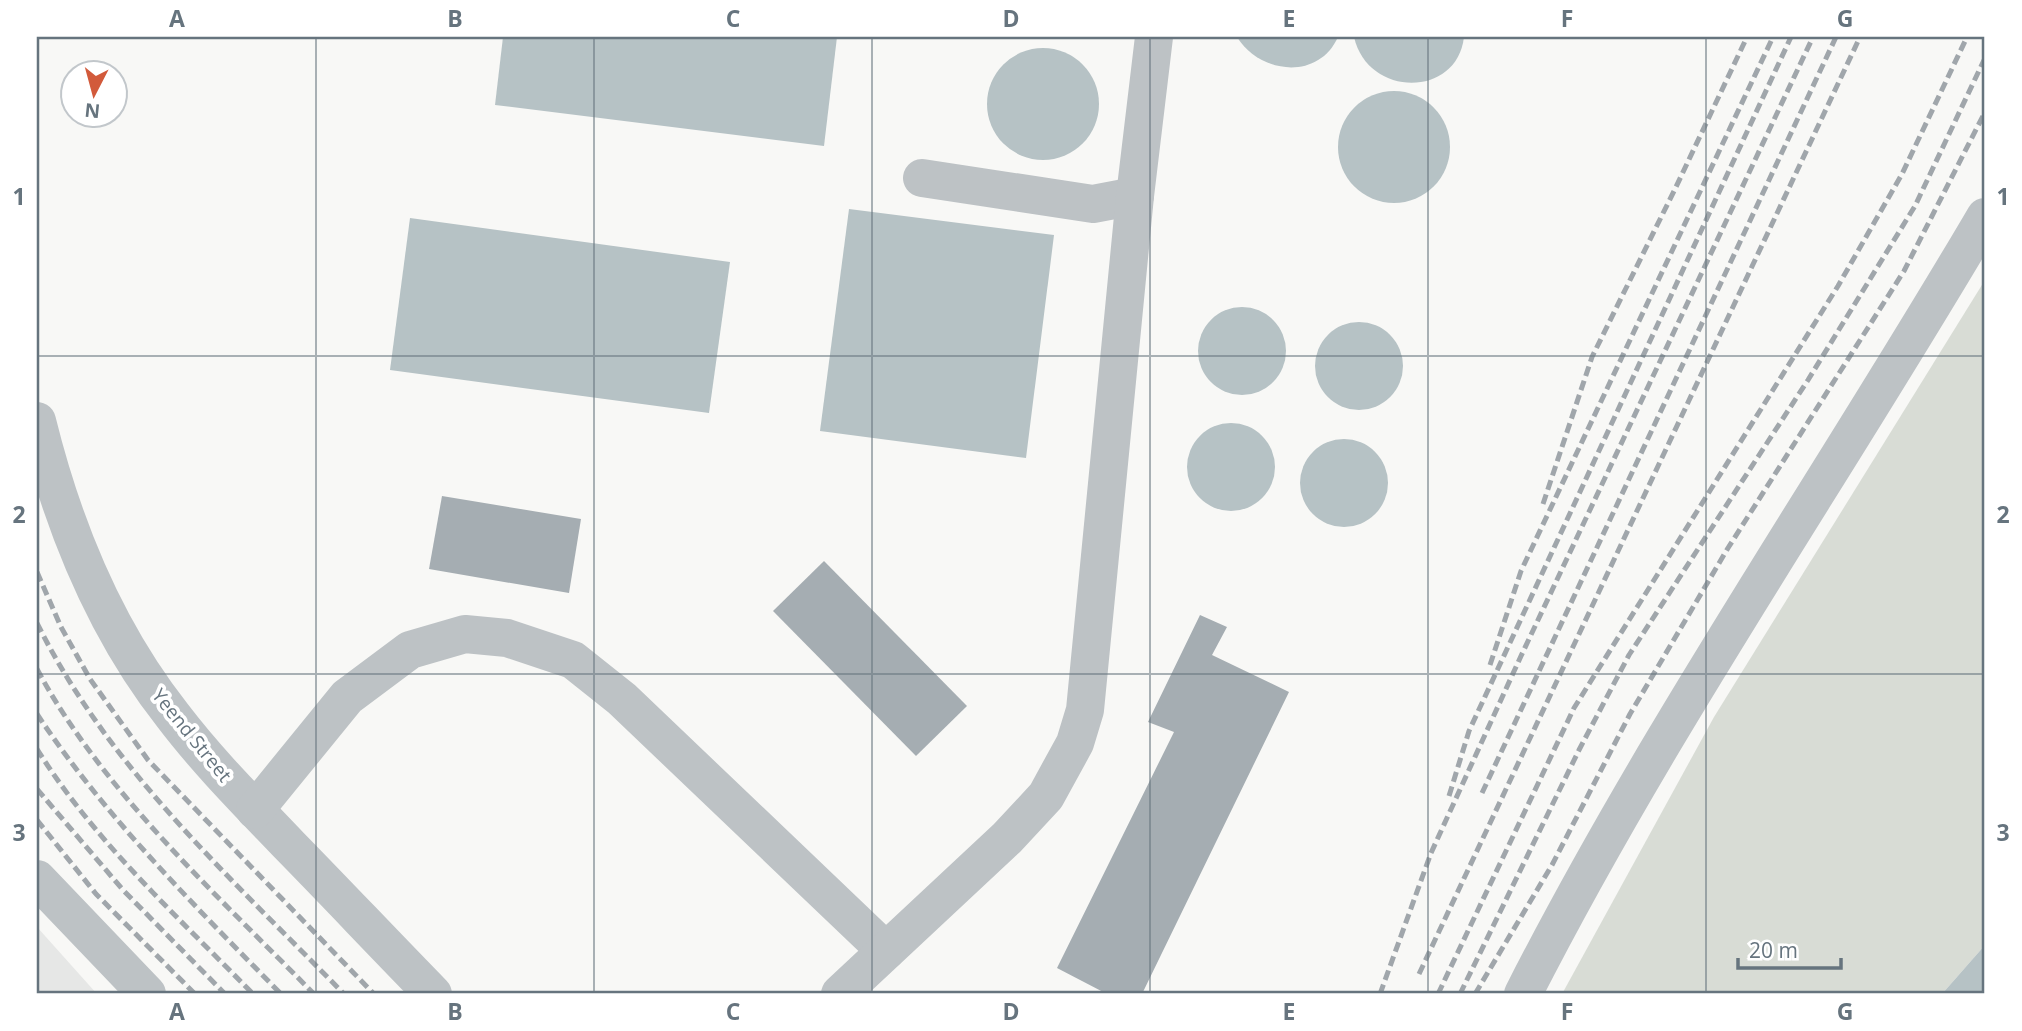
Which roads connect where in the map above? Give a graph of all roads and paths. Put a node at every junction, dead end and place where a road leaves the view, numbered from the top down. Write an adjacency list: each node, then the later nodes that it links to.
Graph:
1 (1154, 37): 3 (street)
2 (922, 178): 3 (street)
3 (1135, 196): 8 (street)
4 (1985, 217): 12 (street)
5 (37, 421): 6 (street, Yeend Street)
6 (255, 810): 8 (street); 10 (street, Yeend Street)
7 (37, 879): 9 (street)
8 (886, 951): 11 (street)
9 (147, 994)
10 (433, 994)
11 (840, 994)
12 (1523, 994)

